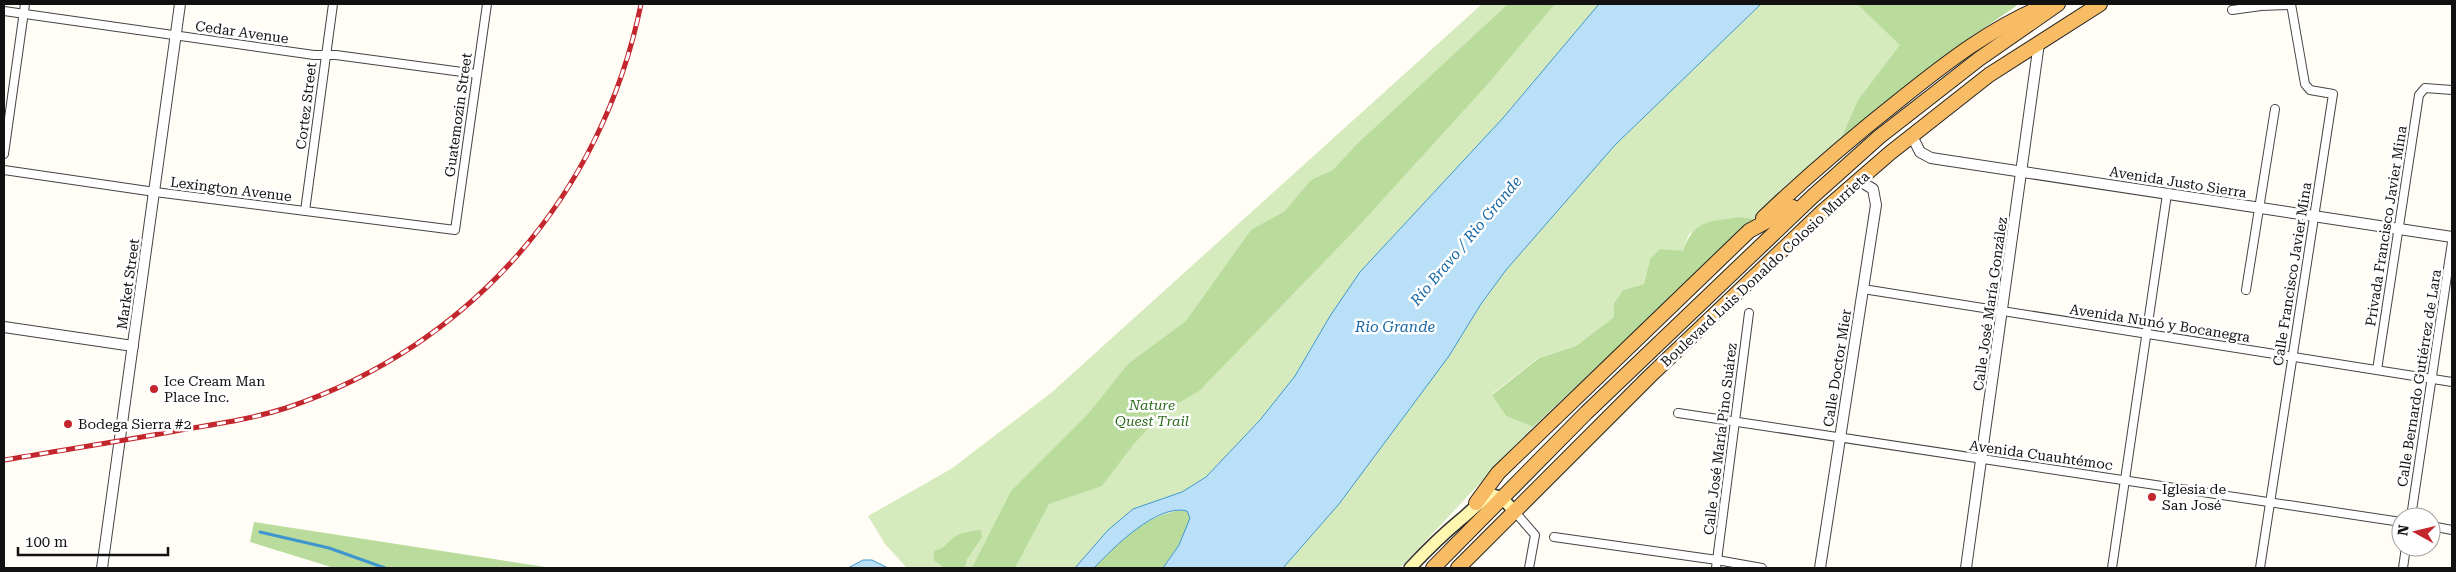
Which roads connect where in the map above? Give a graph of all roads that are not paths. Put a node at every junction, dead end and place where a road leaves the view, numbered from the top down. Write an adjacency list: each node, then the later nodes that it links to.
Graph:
1 (26, 4): 11 (street)
2 (180, 4): 12 (street, Market Street)
3 (333, 4): 14 (street, Cortez Street)
4 (487, 4): 15 (street, Guatemozin Street)
5 (2049, 4): 31 (highway)
6 (2058, 4): 25 (highway, Boulevard Luis Donaldo Colosio Murrieta)
7 (2100, 4): 13 (highway, Boulevard Luis Donaldo Colosio Murrieta)
8 (2291, 4): 9 (street); 28 (street, Calle Francisco Javier Mina)
9 (2232, 10)
10 (4, 11): 11 (street, Cedar Avenue)
11 (24, 14): 12 (street, Cedar Avenue); 19 (street)
12 (176, 35): 14 (street, Cedar Avenue); 23 (street, Market Street)
13 (2039, 43): 18 (highway, Boulevard Luis Donaldo Colosio Murrieta); 21 (street, Calle José María González)
14 (325, 55): 15 (street, Cedar Avenue); 27 (street, Cortez Street)
15 (477, 74): 30 (street, Guatemozin Street)
16 (2452, 90): 29 (street, Privada Francisco Javier Mina)
17 (2275, 109): 26 (street)
18 (1912, 136): 21 (street, Avenida Justo Sierra); 22 (highway, Boulevard Luis Donaldo Colosio Murrieta)
19 (4, 154)
20 (4, 170): 23 (street, Lexington Avenue)
21 (2022, 172): 24 (street, Avenida Justo Sierra); 36 (street, Calle José María González)
22 (1858, 180): 34 (street, Calle Doctor Mier); 54 (highway, Boulevard Luis Donaldo Colosio Murrieta)
23 (155, 192): 27 (street, Lexington Avenue); 40 (street, Market Street)
24 (2167, 194): 26 (street, Avenida Justo Sierra); 39 (street)
25 (1812, 197): 31 (highway); 50 (highway, Boulevard Luis Donaldo Colosio Murrieta)
26 (2260, 208): 28 (street, Avenida Justo Sierra); 35 (street)
27 (305, 211): 30 (street, Lexington Avenue)
28 (2313, 216): 29 (street, Avenida Justo Sierra); 41 (street, Calle Francisco Javier Mina)
29 (2399, 229): 32 (street, Avenida Justo Sierra); 42 (street, Privada Francisco Javier Mina)
30 (455, 230)
31 (1749, 231): 52 (highway)
32 (2452, 237)
33 (2452, 242): 43 (street, Calle Bernardo Gutiérrez de Lara)
34 (1863, 289): 36 (street, Avenida Nunó y Bocanegra); 47 (street, Calle Doctor Mier)
35 (2246, 290)
36 (2003, 311): 39 (street, Avenida Nunó y Bocanegra); 48 (street, Calle José María González)
37 (1749, 313): 46 (street, Calle José María Pino Suárez)
38 (4, 326): 40 (street)
39 (2146, 334): 41 (street, Avenida Nunó y Bocanegra); 49 (street)
40 (134, 346): 58 (street, Market Street)
41 (2292, 357): 42 (street, Avenida Nunó y Bocanegra); 51 (street, Calle Francisco Javier Mina)
42 (2377, 370): 43 (street, Avenida Nunó y Bocanegra)
43 (2432, 379): 44 (street, Avenida Nunó y Bocanegra); 53 (street, Calle Bernardo Gutiérrez de Lara)
44 (2452, 382)
45 (1678, 413): 46 (street, Avenida Cuauhtémoc)
46 (1736, 422): 47 (street, Avenida Cuauhtémoc); 57 (street, Calle José María Pino Suárez)
47 (1840, 438): 48 (street, Avenida Cuauhtémoc); 65 (street, Calle Doctor Mier)
48 (1982, 459): 49 (street, Avenida Cuauhtémoc); 66 (street, Calle José María González)
49 (2125, 481): 51 (street, Avenida Cuauhtémoc); 67 (street)
50 (1502, 498): 52 (main road); 54 (main road); 60 (highway, Boulevard Luis Donaldo Colosio Murrieta)
51 (2270, 502): 55 (street, Avenida Cuauhtémoc); 68 (street, Calle Francisco Javier Mina)
52 (1476, 503): 59 (main road)
53 (2413, 507)
54 (1515, 512): 61 (highway, Boulevard Luis Donaldo Colosio Murrieta); 62 (street)
55 (2391, 520)
56 (1554, 537): 57 (street)
57 (1717, 560): 63 (street, Calle José María Pino Suárez); 64 (street)
58 (102, 568)
59 (1410, 568)
60 (1433, 568)
61 (1458, 568)
62 (1529, 568)
63 (1716, 568)
64 (1762, 568)
65 (1820, 568)
66 (1966, 568)
67 (2112, 568)
68 (2260, 568)

